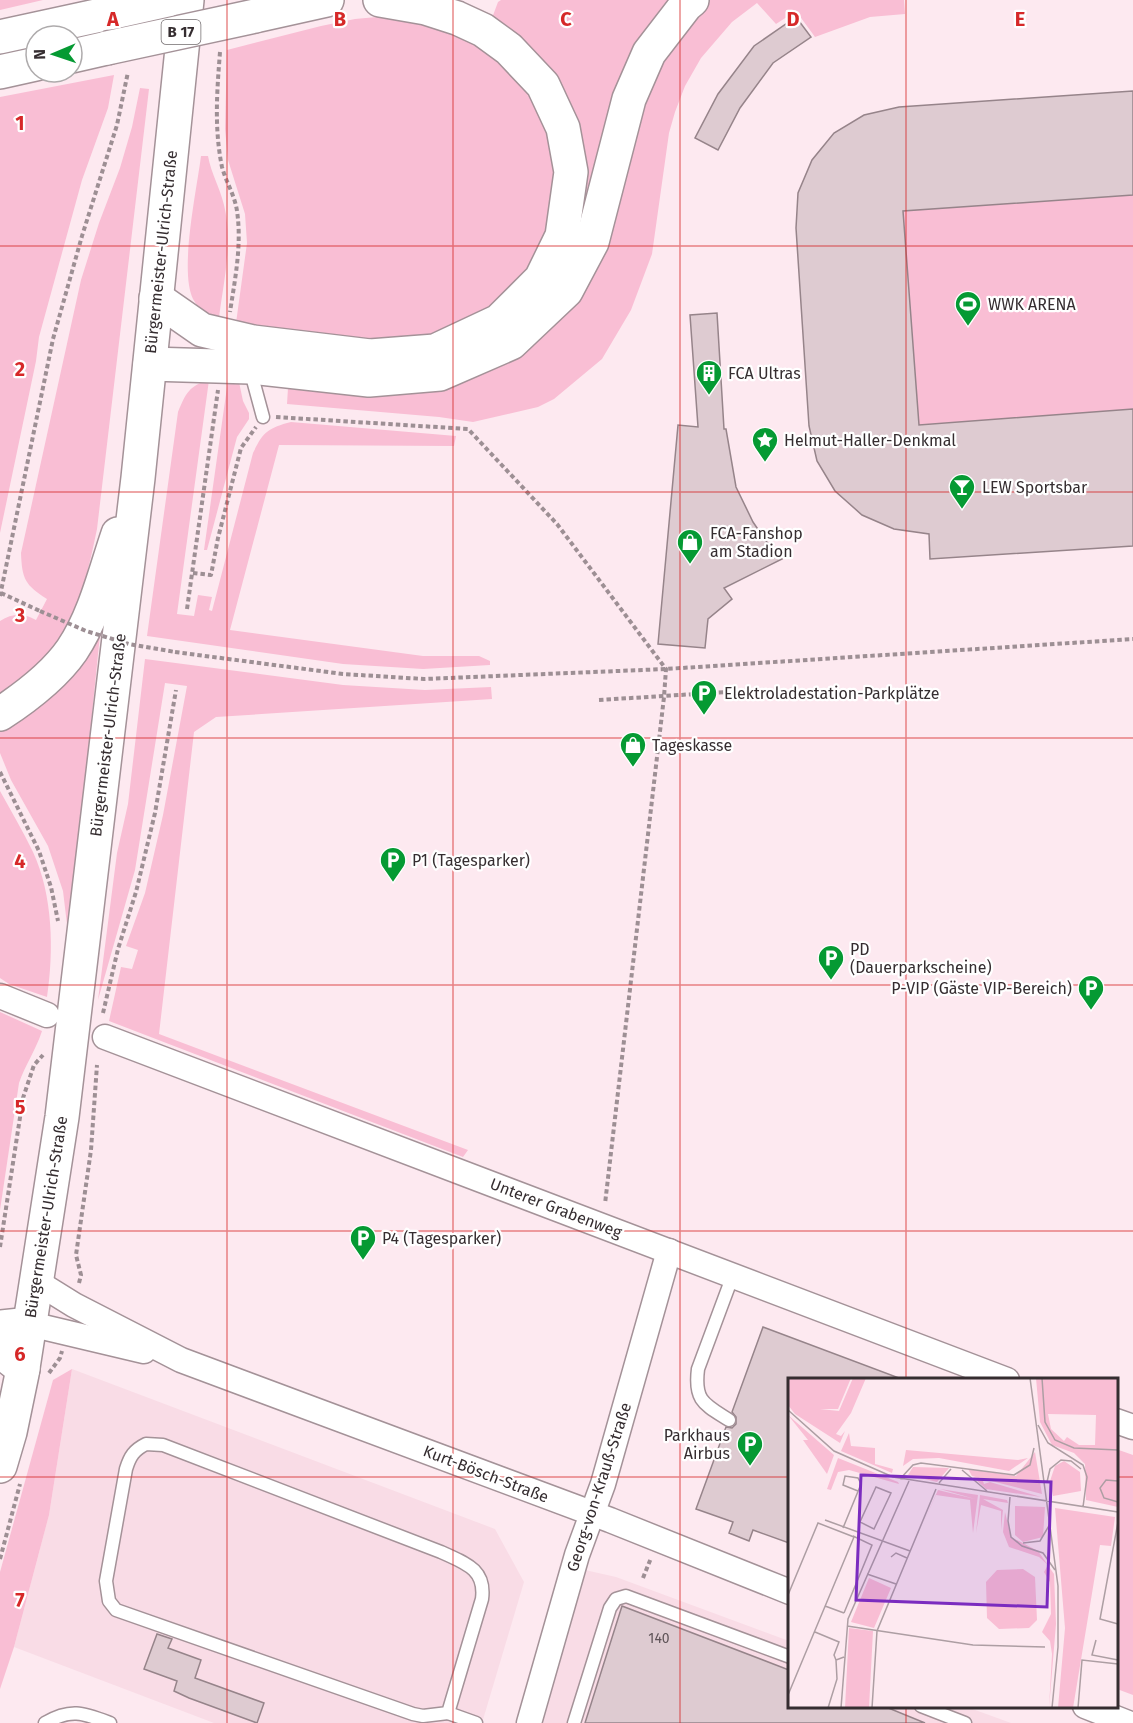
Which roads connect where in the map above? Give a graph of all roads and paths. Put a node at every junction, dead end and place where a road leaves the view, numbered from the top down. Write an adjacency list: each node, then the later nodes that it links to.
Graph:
1 (168, 0): 6 (main road, B 17, bridge)
2 (187, 0): 12 (main road, Bürgermeister-Ulrich-Straße)
3 (327, 0): 9 (main road, B 17, bridge)
4 (381, 0): 12 (main road)
5 (692, 0): 15 (main road)
6 (1, 36)
7 (220, 52): 13 (path)
8 (84, 57): 9 (main road, B 17)
9 (118, 60): 20 (path)
10 (24, 67): 11 (main road)
11 (0, 72)
12 (156, 298): 14 (main road, Bürgermeister-Ulrich-Straße)
13 (229, 319)
14 (150, 364): 15 (main road); 18 (main road, Bürgermeister-Ulrich-Straße)
15 (250, 367): 17 (lane)
16 (218, 390): 19 (path)
17 (263, 417): 19 (path); 23 (path)
18 (138, 478): 28 (main road); 36 (main road, Bürgermeister-Ulrich-Straße)
19 (193, 573): 21 (path)
20 (1, 595): 23 (path, bridge)
21 (187, 609)
22 (1133, 639): 23 (path)
23 (666, 669): 26 (path)
24 (176, 690): 31 (path)
25 (728, 692): 26 (path)
26 (664, 697): 27 (path); 33 (path)
27 (599, 700)
28 (0, 714)
29 (0, 996): 30 (street)
30 (47, 1015)
31 (103, 1028): 33 (street, Unterer Grabenweg)
32 (97, 1059): 37 (path)
33 (599, 1225): 34 (street, Unterer Grabenweg)
34 (669, 1251): 35 (street, Unterer Grabenweg); 47 (street, Georg-von-Krauß-Straße)
35 (733, 1275): 41 (street, Unterer Grabenweg); 43 (lane)
36 (37, 1282): 37 (street, Kurt-Bösch-Straße); 38 (main road, Bürgermeister-Ulrich-Straße)
37 (74, 1305): 40 (street, Kurt-Bösch-Straße)
38 (15, 1325): 39 (main road, Bürgermeister-Ulrich-Straße); 40 (street, Kurt-Bösch-Straße)
39 (11, 1360): 46 (main road, Bürgermeister-Ulrich-Straße)
40 (181, 1360): 47 (street, Kurt-Bösch-Straße)
41 (969, 1373): 42 (street, Unterer Grabenweg)
42 (996, 1378)
43 (729, 1420)
44 (1118, 1422): 45 (street)
45 (1133, 1427)
46 (0, 1466)
47 (591, 1513): 48 (street, Kurt-Bösch-Straße); 56 (street, Georg-von-Krauß-Straße)
48 (788, 1592)
49 (788, 1657): 57 (lane)
50 (924, 1708): 58 (lane)
51 (1088, 1708): 59 (street)
52 (448, 1713): 52 (lane); 55 (lane)
53 (45, 1723): 54 (lane)
54 (110, 1723)
55 (476, 1723)
56 (529, 1723)
57 (574, 1723)
58 (965, 1723)
59 (1128, 1723)

